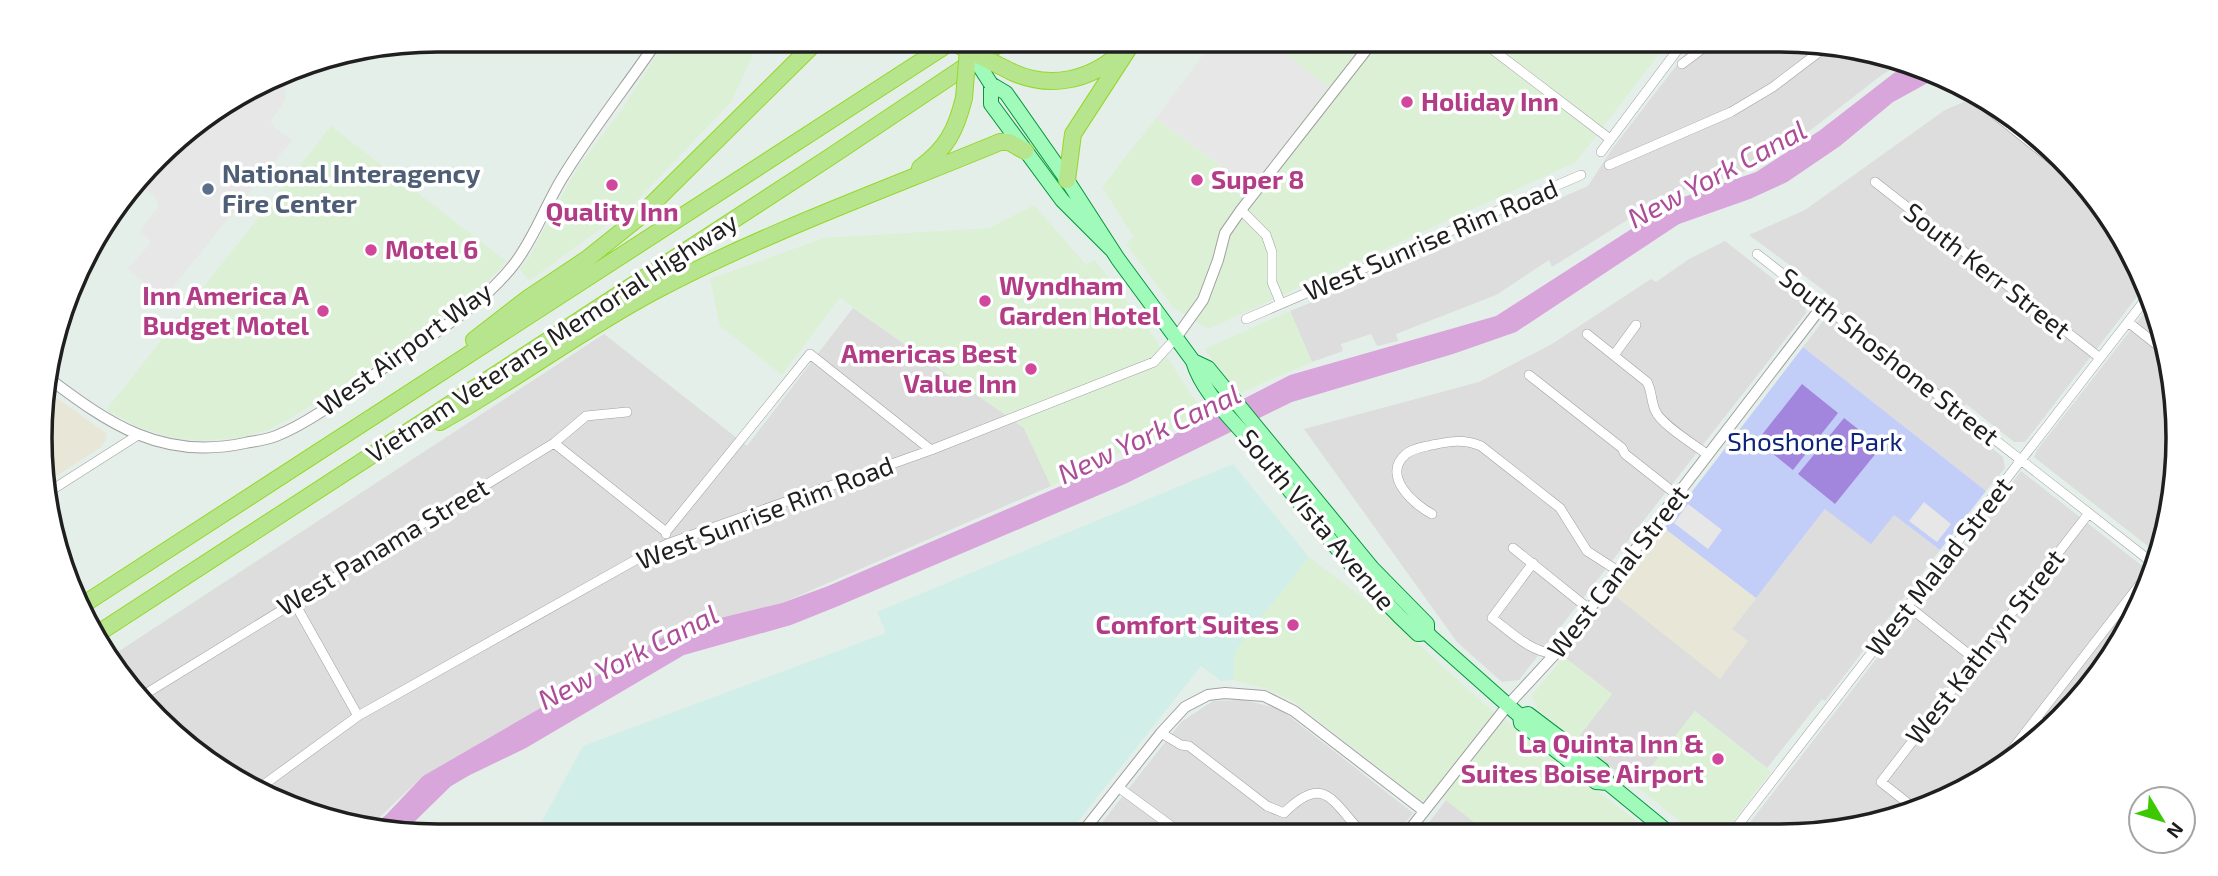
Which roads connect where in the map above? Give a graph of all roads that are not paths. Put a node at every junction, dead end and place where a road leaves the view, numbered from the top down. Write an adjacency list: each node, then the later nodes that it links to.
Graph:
1 (650, 52): 43 (street, West Airport Way)
2 (807, 52): 41 (highway)
3 (942, 52): 41 (highway, Vietnam Veterans Memorial Highway)
4 (964, 52): 22 (highway, bridge)
5 (970, 52): 16 (main road, South Vista Avenue, bridge)
6 (979, 52): 8 (highway, bridge)
7 (987, 52): 48 (highway, Vietnam Veterans Memorial Highway)
8 (1122, 52)
9 (1125, 52): 23 (highway)
10 (1365, 52): 25 (street)
11 (1496, 52): 17 (street)
12 (1676, 52): 17 (street)
13 (1698, 52): 15 (street)
14 (1816, 54): 20 (street)
15 (1682, 64)
16 (991, 84): 18 (main road, South Vista Avenue); 23 (main road, South Vista Avenue)
17 (1610, 139): 19 (street)
18 (1026, 151): 22 (highway); 26 (main road, South Vista Avenue)
19 (1601, 152)
20 (1609, 165)
21 (1581, 175): 28 (street, West Sunrise Rim Road)
22 (907, 178): 48 (highway)
23 (1067, 180): 26 (main road, South Vista Avenue)
24 (1874, 182): 38 (street, South Kerr Street)
25 (1241, 210): 28 (street, West Sunrise Rim Road); 35 (street)
26 (1111, 249): 35 (main road, South Vista Avenue)
27 (1757, 254): 29 (street, South Shoshone Street)
28 (1281, 304): 31 (street, West Sunrise Rim Road)
29 (1823, 305): 46 (street, West Canal Street); 47 (street, South Shoshone Street)
30 (2141, 305): 32 (street, West Malad Street)
31 (1246, 319)
32 (2128, 322): 36 (street); 38 (street, West Malad Street)
33 (1636, 325): 37 (street)
34 (1587, 334): 37 (street)
35 (1175, 339): 45 (street, West Sunrise Rim Road); 68 (main road, South Vista Avenue)
36 (2153, 342)
37 (1614, 355): 46 (street)
38 (2100, 358): 47 (street, West Malad Street)
39 (1529, 374): 50 (street)
40 (57, 384): 43 (street, West Airport Way)
41 (386, 409): 60 (highway, Vietnam Veterans Memorial Highway)
42 (627, 412): 44 (street, West Panama Street)
43 (138, 435): 49 (street)
44 (554, 443): 53 (street); 61 (street, West Panama Street)
45 (931, 450): 53 (street); 54 (street, West Sunrise Rim Road)
46 (1708, 455): 50 (street, West Canal Street)
47 (2022, 460): 51 (street, South Shoshone Street); 62 (street, West Malad Street)
48 (337, 479): 64 (highway, Vietnam Veterans Memorial Highway)
49 (56, 487)
50 (1677, 495): 58 (street, West Canal Street)
51 (2089, 513): 56 (street, South Shoshone Street); 66 (street, West Kathryn Street)
52 (1432, 514): 58 (street)
53 (666, 532): 54 (street)
54 (667, 544): 69 (street, West Sunrise Rim Road)
55 (1513, 548): 57 (street)
56 (2146, 558)
57 (1532, 563): 63 (street); 65 (street)
58 (1618, 571): 63 (street, West Canal Street)
59 (2133, 594): 70 (street)
60 (89, 601)
61 (294, 602): 67 (street, West Panama Street); 69 (street)
62 (1908, 606): 66 (street); 84 (street, West Malad Street)
63 (1589, 609): 65 (street, West Canal Street)
64 (103, 630)
65 (1555, 654): 68 (street, West Canal Street)
66 (1976, 660): 76 (street, West Kathryn Street)
67 (148, 692)
68 (1508, 705): 77 (street, West Canal Street); 83 (main road, South Vista Avenue)
69 (358, 716): 74 (street, West Sunrise Rim Road)
70 (2037, 718): 71 (street); 73 (street)
71 (2041, 721)
72 (1161, 733): 75 (street); 77 (street); 81 (street)
73 (2020, 740)
74 (266, 783)
75 (1118, 787): 78 (street); 79 (street)
76 (1907, 802)
77 (1424, 811): 82 (street, West Canal Street)
78 (1165, 822): 80 (street)
79 (1089, 824)
80 (1168, 824)
81 (1353, 824)
82 (1414, 824)
83 (1658, 824)
84 (1738, 824)

